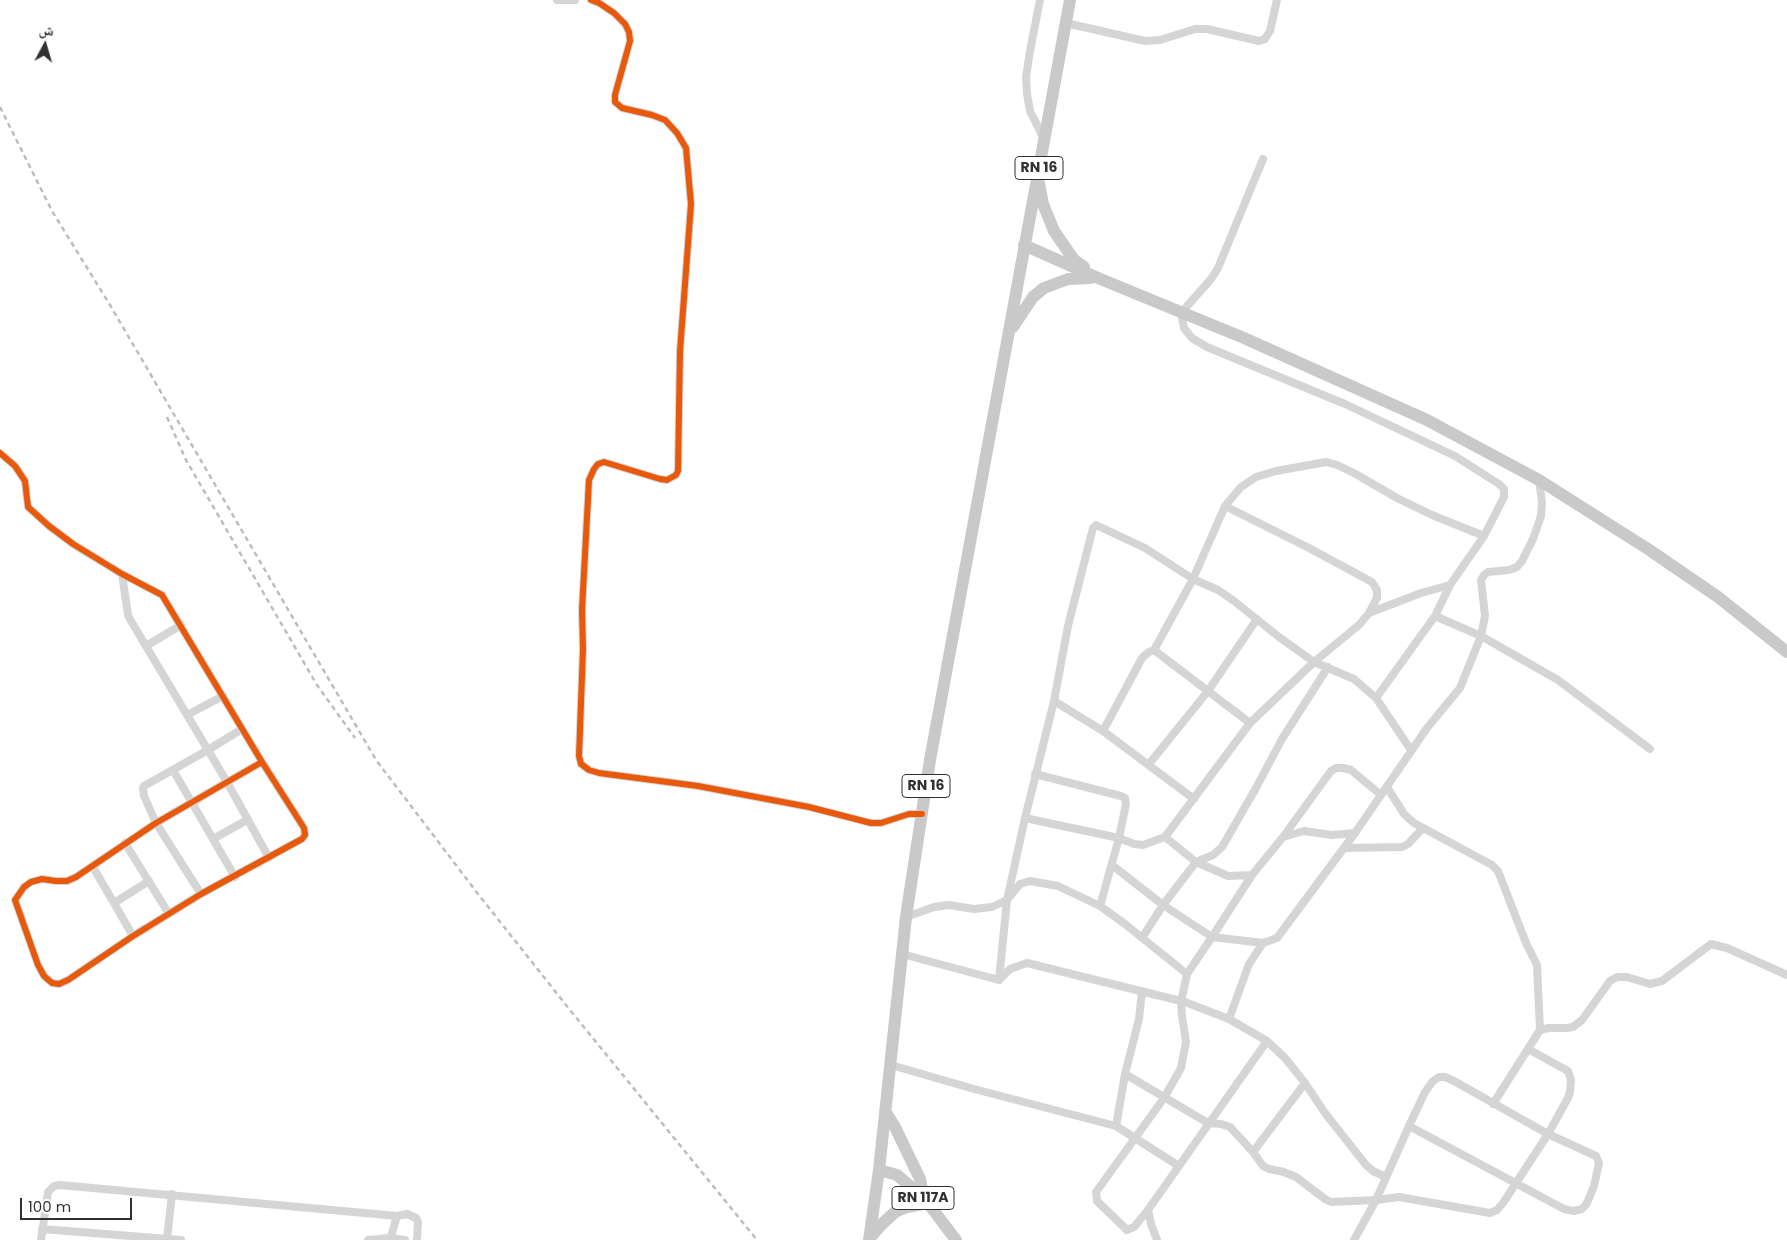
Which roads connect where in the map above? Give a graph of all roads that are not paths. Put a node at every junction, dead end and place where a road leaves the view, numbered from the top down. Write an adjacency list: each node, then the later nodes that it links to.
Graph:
1 (557, 0): 2 (street)
2 (575, 0)
3 (591, 0): 52 (street)
4 (1040, 0): 8 (street)
5 (1070, 0): 7 (main road, RN 16)
6 (1277, 0): 7 (street)
7 (1066, 23): 8 (main road, RN 16)
8 (1044, 139): 10 (main road, RN 16)
9 (1263, 159): 13 (street)
10 (1038, 177): 11 (main road, RN 16); 12 (main road)
11 (1024, 245): 12 (main road); 14 (main road, RN 16)
12 (1098, 278): 13 (main road); 14 (main road)
13 (1181, 313): 16 (main road); 18 (street)
14 (1008, 336): 52 (main road, RN 16)
15 (0, 453): 19 (street)
16 (1539, 480): 26 (street); 29 (main road)
17 (1224, 506): 18 (street); 20 (street); 22 (street)
18 (1484, 536): 21 (street)
19 (122, 574): 25 (street); 27 (street)
20 (1193, 578): 24 (street); 28 (street); 35 (street)
21 (1450, 585): 22 (street); 23 (street)
22 (1369, 613): 30 (street)
23 (1435, 616): 26 (street); 34 (street)
24 (1256, 619): 30 (street); 32 (street)
25 (181, 625): 27 (street); 33 (street)
26 (1481, 636): 40 (street); 42 (street)
27 (146, 646): 36 (street)
28 (1154, 650): 32 (street); 39 (street)
29 (1787, 652)
30 (1314, 662): 31 (street); 37 (street)
31 (1328, 668): 34 (street); 65 (street)
32 (1208, 691): 37 (street); 44 (street)
33 (223, 696): 36 (street); 38 (street)
34 (1376, 698): 42 (street)
35 (1054, 701): 39 (street); 46 (street)
36 (187, 715): 41 (street)
37 (1250, 723): 50 (street)
38 (242, 729): 41 (street); 43 (street)
39 (1103, 731): 44 (street)
40 (1650, 749)
41 (208, 750): 45 (street); 47 (street)
42 (1411, 750): 48 (street)
43 (262, 762): 47 (street); 64 (street)
44 (1149, 764): 50 (street)
45 (173, 770): 51 (street); 55 (street)
46 (1035, 774): 53 (street); 59 (street)
47 (227, 782): 51 (street); 54 (street)
48 (1387, 787): 49 (street); 56 (street)
49 (1381, 796): 57 (street); 60 (street)
50 (1194, 799): 58 (street)
51 (192, 803): 55 (street); 61 (street)
52 (922, 814): 77 (main road, RN 16)
53 (1025, 818): 59 (street); 72 (street)
54 (247, 820): 61 (street); 64 (street)
55 (156, 822): 62 (street); 71 (street)
56 (1422, 829): 63 (street); 89 (street)
57 (1355, 833): 60 (street); 63 (street)
58 (1165, 837): 59 (street); 65 (street)
59 (1119, 838): 66 (street)
60 (1283, 838): 68 (street)
61 (213, 839): 69 (street)
62 (125, 843): 67 (street); 70 (street)
63 (1344, 848): 81 (street)
64 (269, 858): 69 (street)
65 (1196, 862): 68 (street); 74 (street)
66 (1112, 865): 74 (street); 75 (street)
67 (93, 867): 73 (street); 78 (street)
68 (1252, 875): 79 (street)
69 (235, 877): 71 (street)
70 (149, 881): 73 (street); 76 (street)
71 (201, 894): 76 (street)
72 (1007, 900): 75 (street); 77 (street); 85 (street)
73 (114, 903): 78 (street)
74 (1163, 905): 79 (street); 80 (street)
75 (1100, 906): 80 (street)
76 (169, 914): 78 (street)
77 (906, 917): 82 (main road, RN 16)
78 (133, 936)
79 (1212, 937): 81 (street); 83 (street)
80 (1142, 938): 83 (street)
81 (1263, 943): 88 (street)
82 (902, 954): 85 (street); 92 (main road, RN 16)
83 (1187, 974): 87 (street)
84 (1787, 974): 89 (street)
85 (999, 980): 86 (street)
86 (1142, 991): 87 (street); 93 (street)
87 (1182, 1002): 88 (street); 95 (street)
88 (1230, 1019): 90 (street)
89 (1540, 1030): 91 (street)
90 (1267, 1041): 94 (street); 98 (street)
91 (1528, 1049): 96 (street); 101 (street)
92 (891, 1065): 97 (main road, RN 16); 99 (street)
93 (1126, 1074): 95 (street); 99 (street)
94 (1305, 1083): 103 (street); 106 (street)
95 (1164, 1098): 98 (street); 102 (street)
96 (1493, 1104): 100 (street); 101 (street)
97 (885, 1111): 105 (main road, RN 16); 110 (main road)
98 (1208, 1123): 103 (street); 104 (street)
99 (1116, 1126): 102 (street)
100 (1409, 1126): 106 (street); 107 (street)
101 (1548, 1134): 107 (street); 107 (street)
102 (1136, 1139): 104 (street); 111 (street)
103 (1253, 1152): 109 (street)
104 (1179, 1166): 111 (street)
105 (880, 1170): 110 (main road, RN 117A); 122 (main road, RN 16)
106 (1386, 1177): 109 (street)
107 (1515, 1183): 109 (street)
108 (172, 1194): 112 (street); 113 (street); 115 (street)
109 (1376, 1200): 125 (street)
110 (926, 1201): 122 (main road); 123 (main road, RN 117A)
111 (1148, 1210): 124 (street)
112 (398, 1216): 116 (street); 121 (street)
113 (42, 1229): 114 (street); 117 (street)
114 (141, 1238): 115 (street)
115 (167, 1239): 118 (street)
116 (390, 1239): 119 (street); 120 (street)
117 (41, 1240)
118 (181, 1240)
119 (368, 1240)
120 (405, 1240)
121 (417, 1240)
122 (869, 1240)
123 (956, 1240)
124 (1157, 1240)
125 (1354, 1240)

